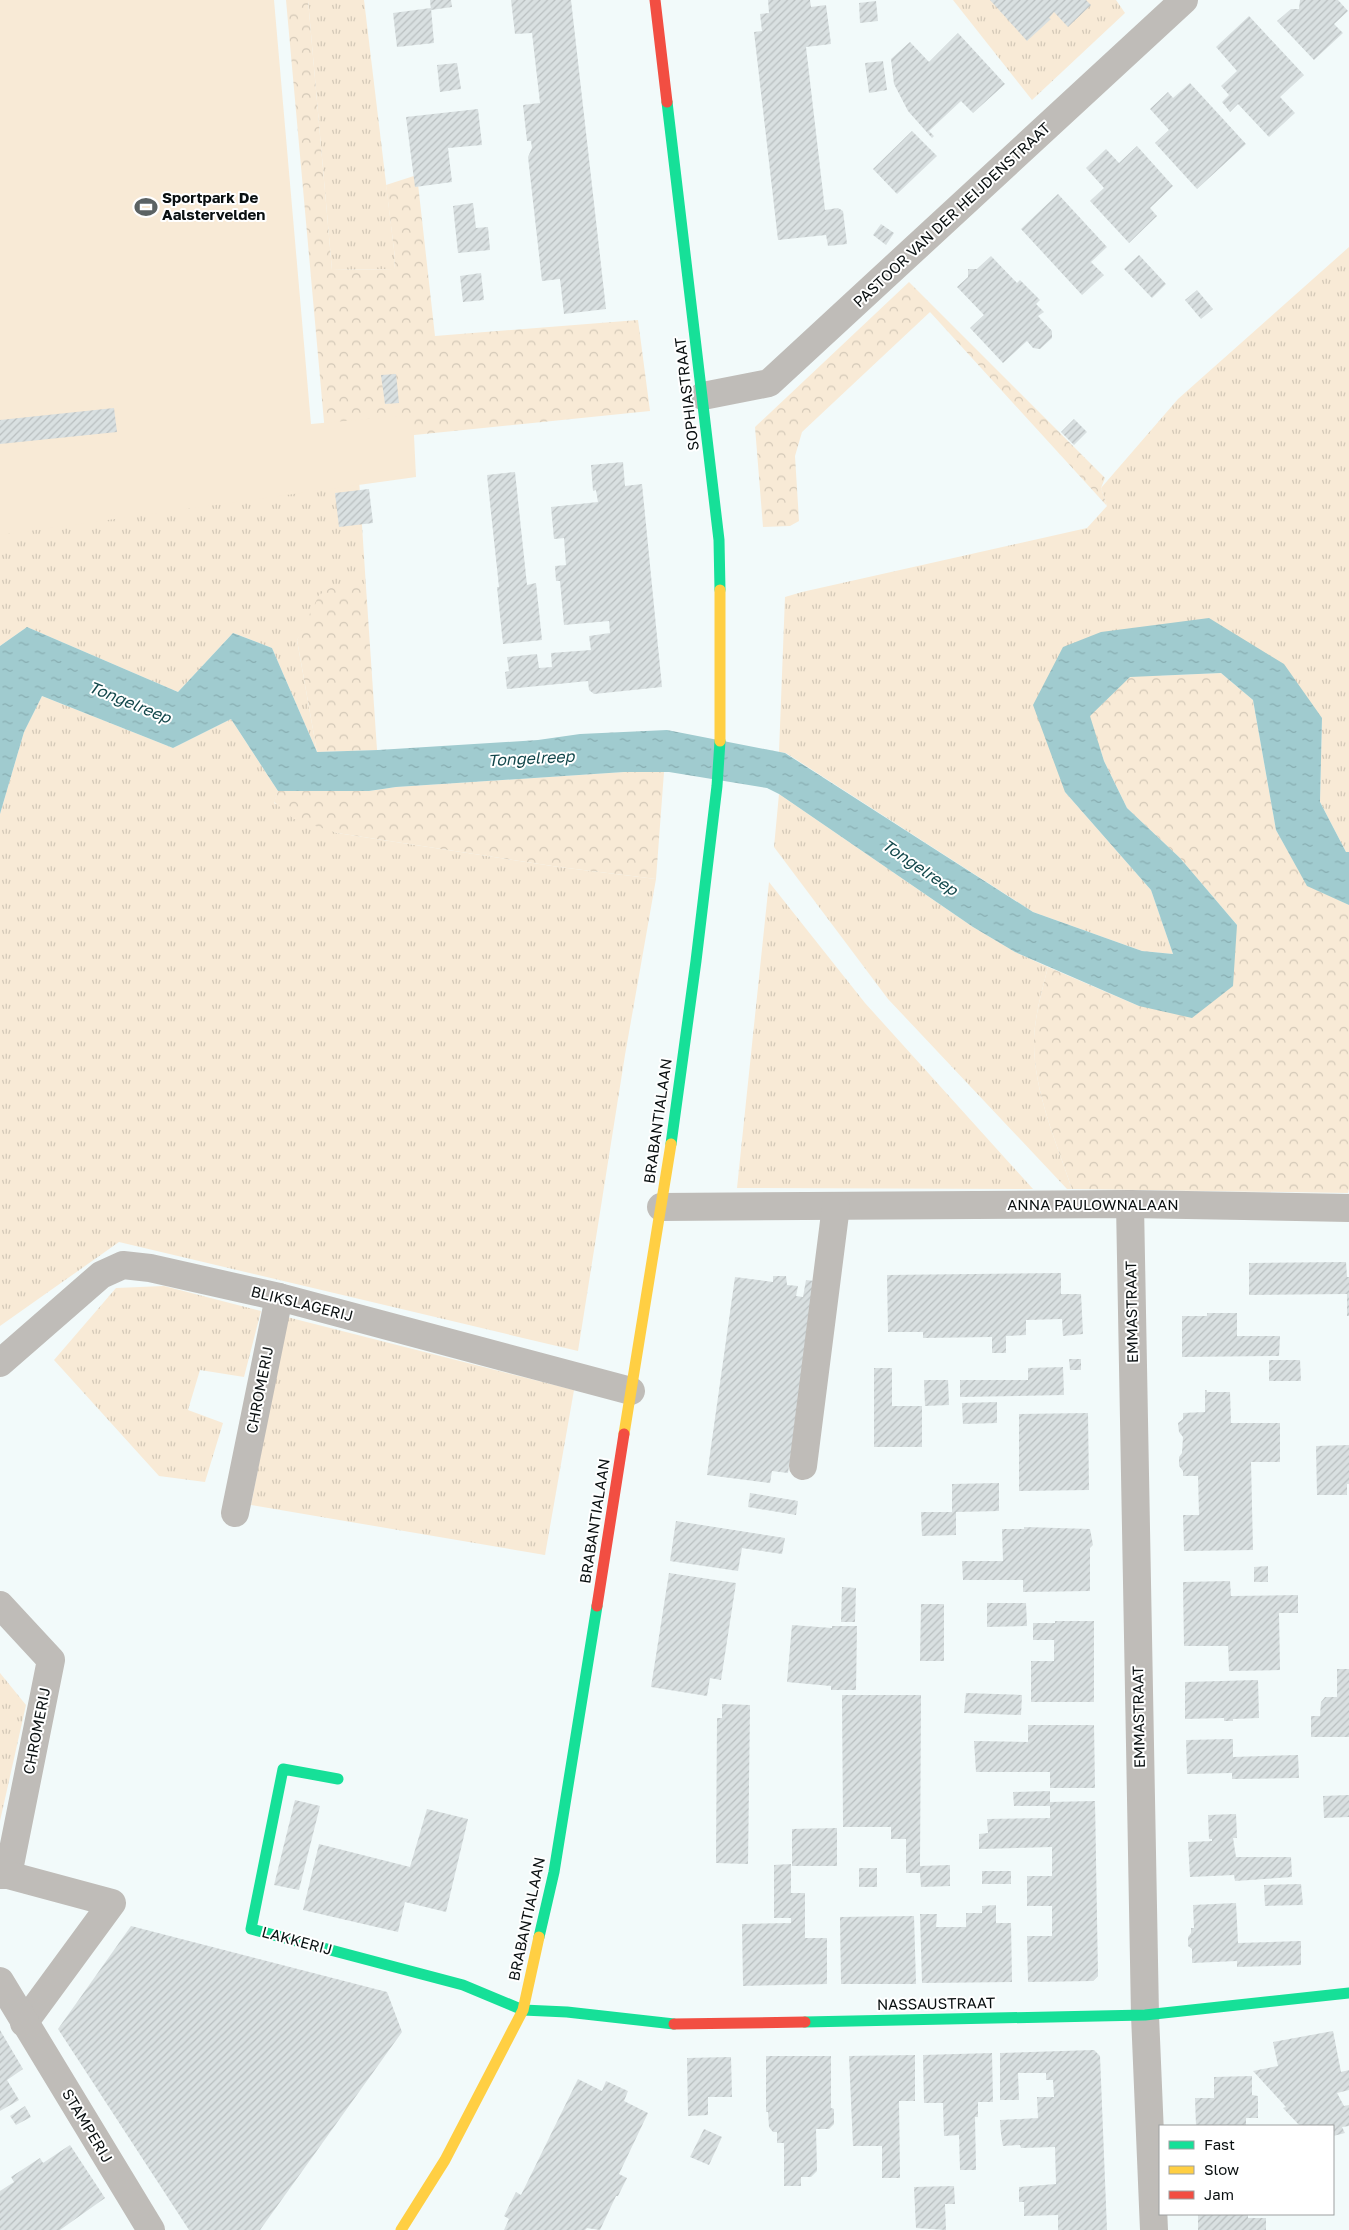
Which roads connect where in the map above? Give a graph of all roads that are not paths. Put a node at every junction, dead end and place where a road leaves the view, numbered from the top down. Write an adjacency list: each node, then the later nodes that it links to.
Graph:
1 (654, 0): 3 (street, SOPHIASTRAAT)
2 (1184, 0): 3 (street, PASTOOR VAN DER HEIJDENSTRAAT)
3 (703, 396): 4 (street, SOPHIASTRAAT)
4 (717, 786): 7 (street, BRABANTIALAAN)
5 (1130, 1204): 6 (street, ANNA PAULOWNALAAN); 8 (street, ANNA PAULOWNALAAN); 20 (street, EMMASTRAAT)
6 (836, 1206): 7 (street, ANNA PAULOWNALAAN); 12 (street)
7 (661, 1207): 11 (street, BRABANTIALAAN)
8 (1349, 1208)
9 (278, 1297): 10 (street, BLIKSLAGERIJ); 11 (street, BLIKSLAGERIJ); 13 (street, CHROMERIJ)
10 (0, 1363)
11 (631, 1391): 19 (street, BRABANTIALAAN)
12 (803, 1466)
13 (234, 1513)
14 (0, 1605): 16 (street, CHROMERIJ)
15 (338, 1779): 19 (street, LAKKERIJ)
16 (4, 1875): 21 (street)
17 (0, 1981): 21 (street, STAMPERIJ)
18 (1349, 1993): 20 (street, NASSAUSTRAAT)
19 (523, 2010): 20 (street, NASSAUSTRAAT); 23 (street, BRABANTIALAAN)
20 (1145, 2014): 24 (street, EMMASTRAAT)
21 (24, 2023): 22 (street, STAMPERIJ)
22 (145, 2228)
23 (402, 2230)
24 (1154, 2230)

